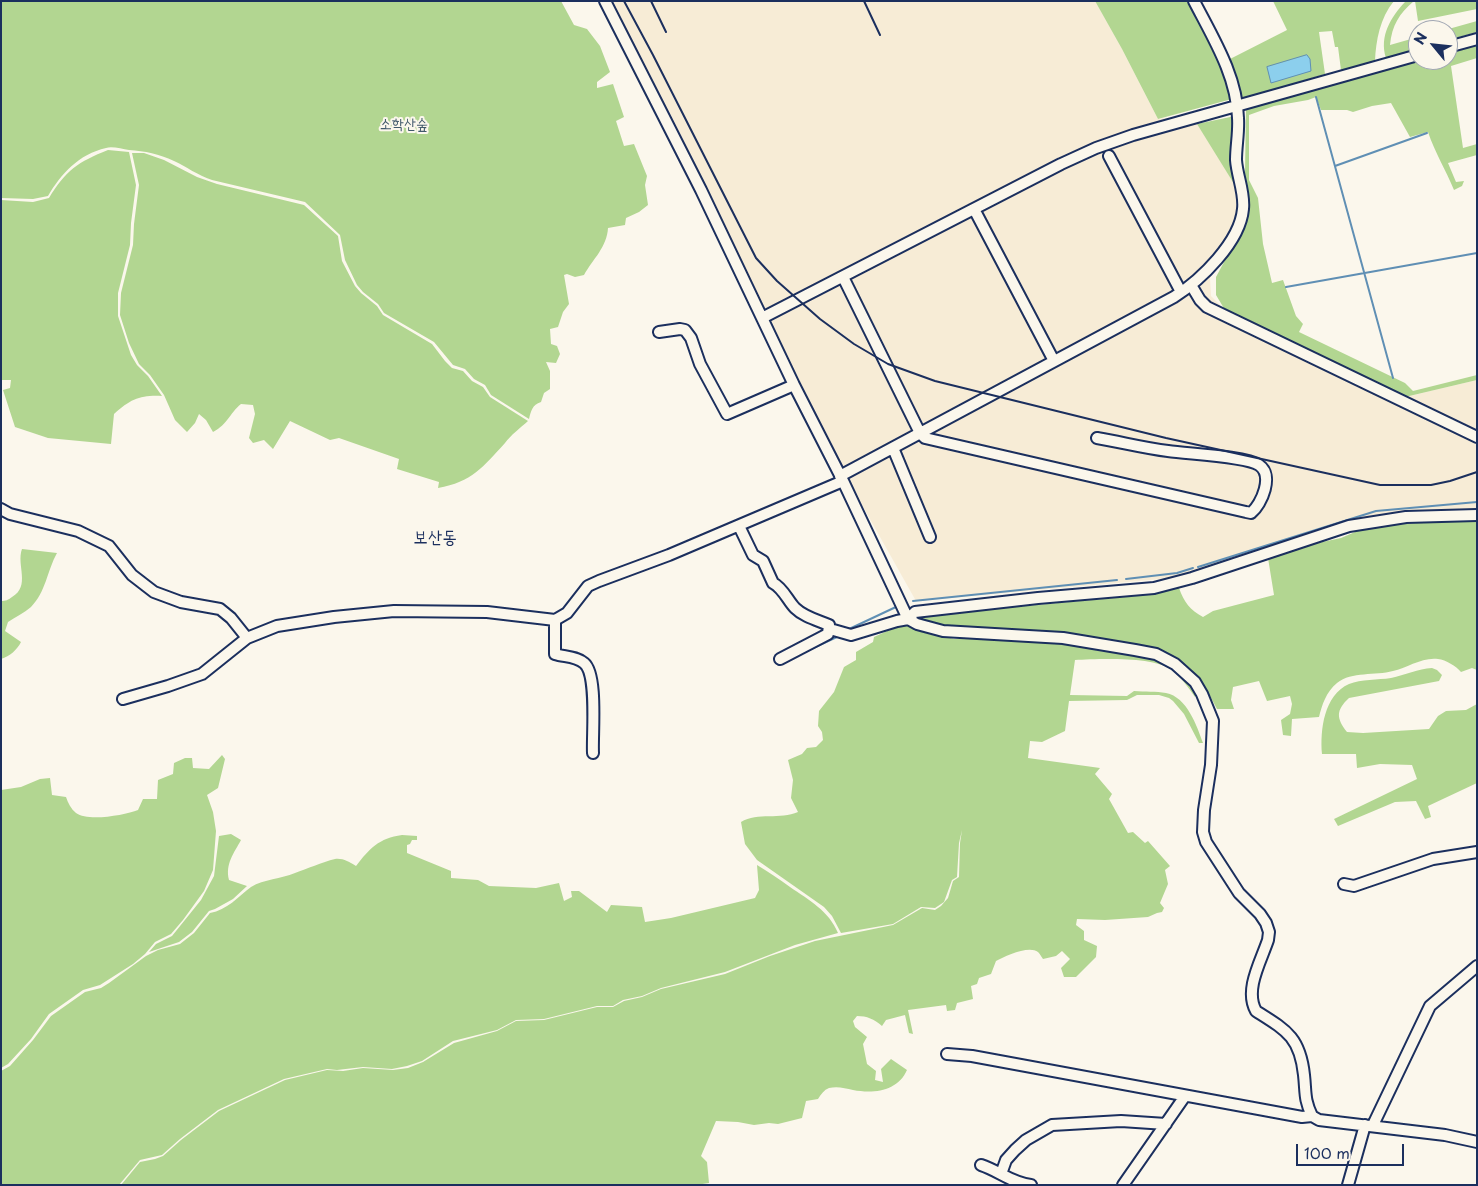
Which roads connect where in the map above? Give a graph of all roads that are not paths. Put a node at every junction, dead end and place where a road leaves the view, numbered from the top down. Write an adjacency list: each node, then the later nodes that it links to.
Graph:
1 (606, 1): 12 (street)
2 (1194, 1): 6 (street)
3 (1477, 39): 4 (street)
4 (1458, 44)
5 (1408, 59): 6 (street)
6 (1237, 107): 8 (street); 10 (street)
7 (1109, 156): 11 (street)
8 (974, 209): 9 (street); 14 (street)
9 (843, 277): 12 (street); 16 (street)
10 (1191, 285): 11 (street); 17 (street)
11 (1181, 292): 14 (street)
12 (762, 318): 15 (street)
13 (659, 332): 15 (street)
14 (1054, 361): 16 (street)
15 (794, 385): 20 (street)
16 (920, 433): 18 (street); 19 (street)
17 (1477, 437)
18 (1097, 438)
19 (893, 448): 20 (street); 24 (street)
20 (842, 479): 23 (street); 25 (street)
21 (1, 509): 28 (street)
22 (1477, 515): 25 (street)
23 (739, 526): 26 (street); 27 (street)
24 (930, 537)
25 (908, 619): 27 (street); 37 (street)
26 (555, 620): 28 (street); 31 (street)
27 (838, 631): 29 (street)
28 (247, 638): 30 (street)
29 (780, 659)
30 (123, 699)
31 (593, 754)
32 (1477, 852): 33 (street)
33 (1344, 884)
34 (1477, 966): 39 (street)
35 (947, 1054): 36 (street)
36 (1185, 1096): 37 (street); 38 (street)
37 (1312, 1116): 39 (street)
38 (1166, 1124): 42 (street); 44 (street)
39 (1369, 1125): 40 (street); 45 (street)
40 (1477, 1142)
41 (981, 1165): 42 (street)
42 (1002, 1174): 43 (street)
43 (1031, 1185)
44 (1123, 1185)
45 (1348, 1185)

